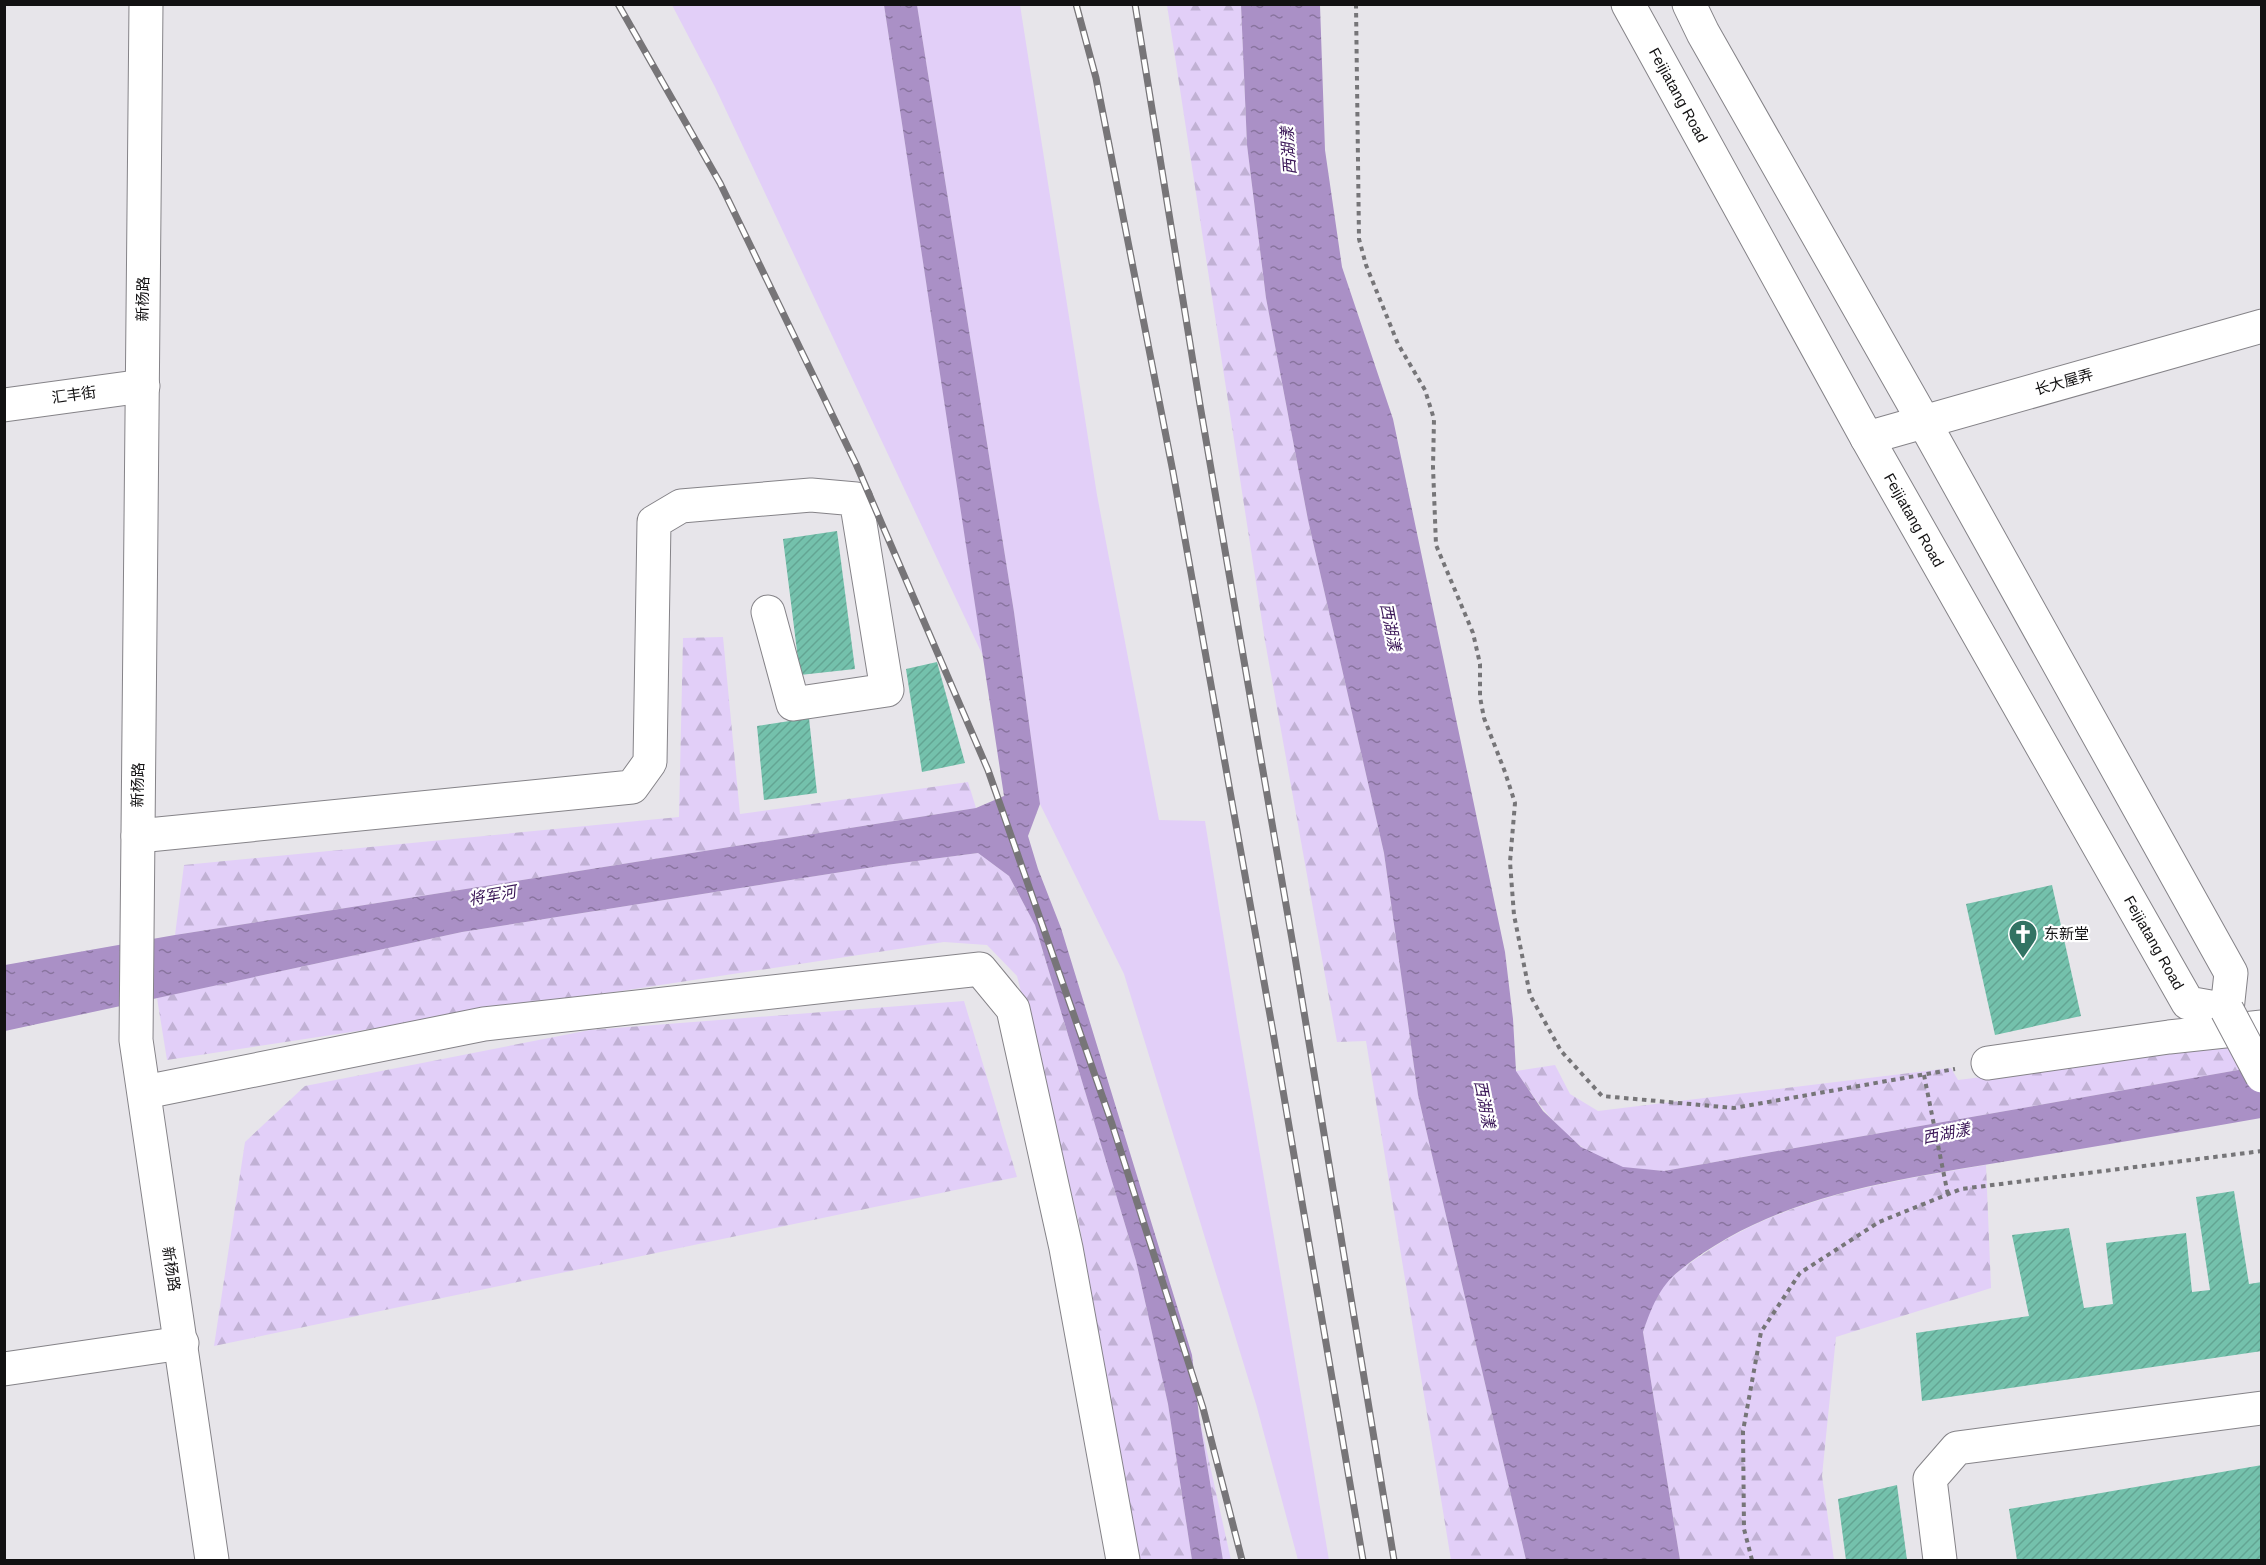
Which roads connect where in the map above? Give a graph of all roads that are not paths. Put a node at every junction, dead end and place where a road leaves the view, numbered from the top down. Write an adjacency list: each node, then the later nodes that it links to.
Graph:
1 (146, 4): 5 (street, 新杨路)
2 (1628, 4): 8 (street, Feijiatang Road)
3 (1689, 4): 7 (street)
4 (2262, 326): 7 (street, 长大屋弄)
5 (142, 386): 6 (street, 汇丰街); 10 (street, 新杨路)
6 (4, 405)
7 (1924, 422): 8 (street, 长大屋弄); 11 (street)
8 (1867, 438): 11 (street, Feijiatang Road)
9 (768, 612): 10 (street)
10 (138, 836): 15 (street, 新杨路)
11 (2227, 1010): 14 (street, bridge)
12 (2262, 1027): 13 (street)
13 (1988, 1063)
14 (2262, 1076)
15 (145, 1092): 16 (street, 新杨路); 20 (street)
16 (182, 1343): 17 (street); 19 (street, 新杨路)
17 (4, 1370)
18 (2262, 1408): 21 (street)
19 (213, 1560)
20 (1123, 1560)
21 (1940, 1560)

